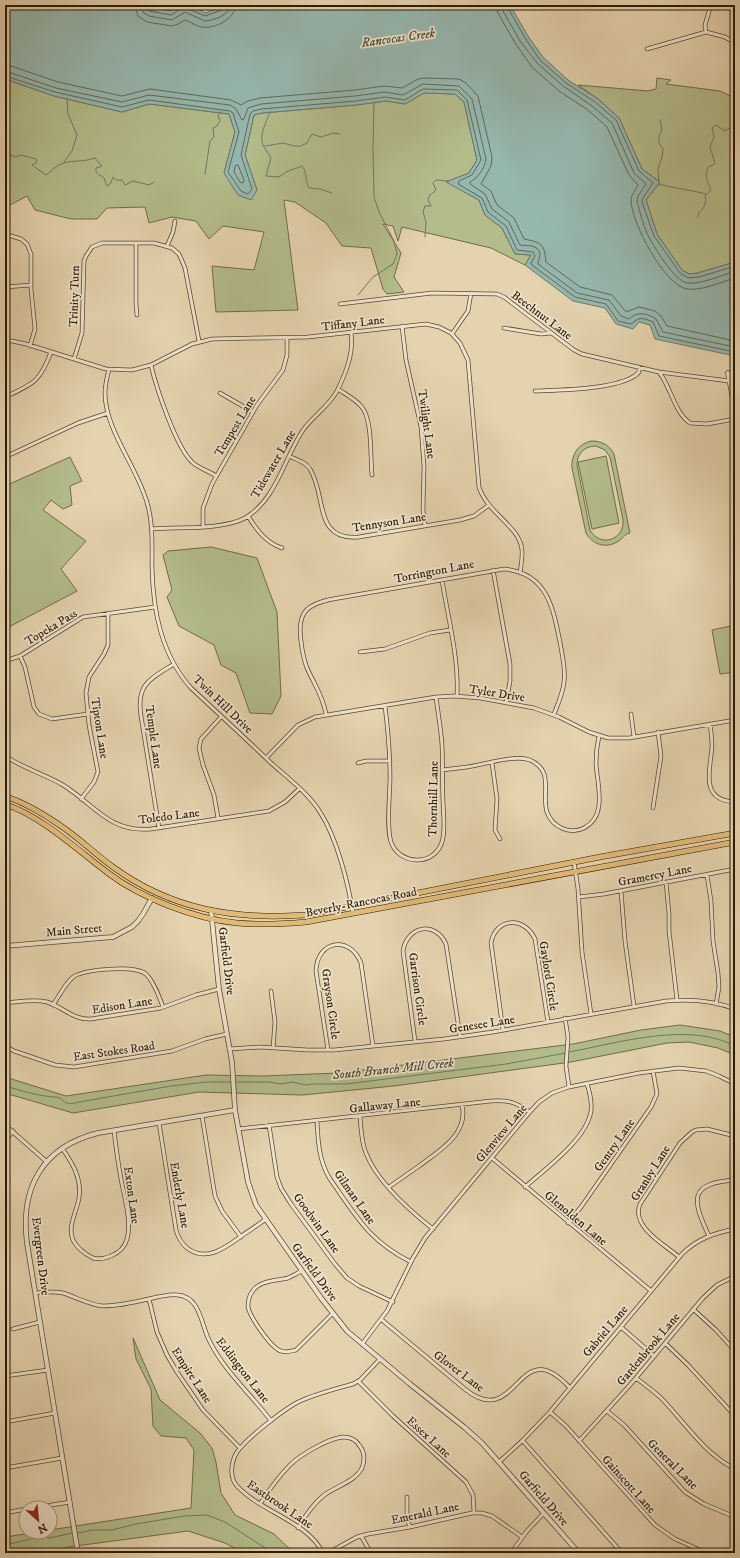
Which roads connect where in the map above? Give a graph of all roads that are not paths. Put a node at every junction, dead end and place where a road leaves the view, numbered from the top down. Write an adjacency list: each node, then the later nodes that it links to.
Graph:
1 (711, 5): 2 (street)
2 (706, 32): 3 (street); 4 (street)
3 (735, 43)
4 (647, 49)
5 (174, 221): 8 (street)
6 (5, 234): 9 (street)
7 (136, 243): 8 (street, Trinity Turn); 13 (street); 24 (street, Trinity Turn)
8 (167, 246): 21 (street)
9 (31, 285): 10 (street); 22 (street)
10 (5, 286)
11 (471, 294): 12 (street, Beechnut Lane); 17 (street, Beechnut Lane); 18 (street)
12 (340, 304)
13 (137, 315)
14 (402, 326): 16 (street, Tiffany Lane); 18 (street, Tiffany Lane); 45 (street, Twilight Lane)
15 (504, 328): 17 (street)
16 (351, 333): 19 (street, Tiffany Lane); 31 (street, Tidewater Lane)
17 (551, 333): 26 (street, Beechnut Lane)
18 (452, 334): 43 (street, Tiffany Lane)
19 (287, 338): 21 (street, Tiffany Lane); 36 (street, Tempest Lane)
20 (5, 341): 22 (street, Tiffany Lane)
21 (200, 342): 25 (street, Tiffany Lane)
22 (30, 346): 23 (street, Tiffany Lane)
23 (51, 352): 24 (street, Tiffany Lane); 34 (street)
24 (74, 359): 27 (street, Tiffany Lane)
25 (151, 365): 27 (street, Tiffany Lane); 42 (street)
26 (639, 367): 28 (street, Beechnut Lane); 32 (street)
27 (109, 369): 37 (street, Twin Hill Drive)
28 (659, 372): 30 (street, Beechnut Lane); 38 (street)
29 (728, 373): 30 (street)
30 (729, 381): 35 (street)
31 (338, 389): 39 (street, Tidewater Lane); 41 (street)
32 (534, 391)
33 (220, 393): 36 (street)
34 (5, 397)
35 (735, 409)
36 (253, 412): 42 (street, Tempest Lane)
37 (108, 413): 40 (street); 47 (street, Twin Hill Drive)
38 (735, 419)
39 (289, 456): 44 (street, Tidewater Lane); 45 (street, Tennyson Lane)
40 (5, 457)
41 (372, 475)
42 (216, 476): 46 (street, Tempest Lane)
43 (488, 505): 45 (street, Tennyson Lane); 50 (street, Tiffany Lane)
44 (248, 516): 46 (street, Tidewater Lane); 48 (street)
45 (425, 525)
46 (203, 526): 47 (street, Tidewater Lane)
47 (151, 529): 52 (street, Twin Hill Drive)
48 (282, 548)
49 (493, 570): 50 (street, Torrington Lane); 51 (street, Torrington Lane); 61 (street)
50 (520, 573): 65 (street, Torrington Lane)
51 (442, 580): 54 (street); 64 (street, Torrington Lane)
52 (155, 607): 53 (street, Topeka Pass); 58 (street, Twin Hill Drive)
53 (108, 613): 56 (street, Topeka Pass); 63 (street, Tipton Lane)
54 (450, 630): 55 (street); 59 (street)
55 (360, 652)
56 (20, 656): 57 (street, Topeka Pass); 63 (street)
57 (5, 660)
58 (174, 664): 67 (street, Twin Hill Drive); 86 (street, Temple Lane)
59 (457, 696): 60 (street, Tyler Drive); 61 (street, Tyler Drive)
60 (436, 697): 62 (street, Tyler Drive); 78 (street, Thornhill Lane)
61 (506, 703): 65 (street, Tyler Drive)
62 (385, 706): 64 (street, Tyler Drive); 75 (street, Thornhill Lane)
63 (88, 714): 81 (street, Tipton Lane)
64 (326, 714): 74 (street, Tyler Drive)
65 (554, 714): 71 (street, Tyler Drive)
66 (631, 714): 72 (street)
67 (221, 717): 74 (street, Twin Hill Drive); 85 (street)
68 (735, 720): 69 (street, Tyler Drive)
69 (710, 724): 70 (street, Tyler Drive); 82 (street)
70 (658, 732): 72 (street, Tyler Drive); 84 (street)
71 (600, 736): 72 (street, Tyler Drive); 77 (street)
72 (634, 737)
73 (5, 756): 81 (street, Toledo Lane)
74 (266, 758): 79 (street, Twin Hill Drive)
75 (390, 761): 76 (street); 78 (street, Thornhill Lane)
76 (358, 763)
77 (492, 763): 78 (street); 88 (street)
78 (442, 770)
79 (299, 789): 85 (street, Toledo Lane); 100 (street, Twin Hill Drive)
80 (5, 796): 91 (main road, Beverly-Rancocas Road)
81 (81, 799): 86 (street, Toledo Lane)
82 (735, 802)
83 (5, 804): 93 (main road, Beverly-Rancocas Road)
84 (653, 808)
85 (218, 818): 86 (street, Toledo Lane)
86 (159, 828)
87 (735, 833): 90 (main road, Beverly-Rancocas Road)
88 (500, 839)
89 (735, 842): 94 (main road, Beverly-Rancocas Road)
90 (574, 862): 94 (street); 100 (main road, Beverly-Rancocas Road)
91 (114, 868): 93 (main road); 101 (main road, Beverly-Rancocas Road)
92 (735, 869): 95 (street, Gramercy Lane)
93 (108, 872): 99 (main road, Beverly-Rancocas Road)
94 (576, 872): 98 (street); 102 (main road, Beverly-Rancocas Road)
95 (708, 875): 96 (street, Gramercy Lane); 109 (street)
96 (666, 882): 97 (street, Gramercy Lane); 107 (street)
97 (621, 891): 98 (street, Gramercy Lane); 111 (street)
98 (579, 897): 114 (street)
99 (152, 898): 103 (main road, Beverly-Rancocas Road); 104 (street, Main Street)
100 (352, 906): 101 (main road, Beverly-Rancocas Road); 102 (street, Twin Hill Drive)
101 (211, 910): 103 (street, Garfield Drive)
102 (354, 913): 103 (main road, Beverly-Rancocas Road)
103 (211, 918): 105 (street, Garfield Drive)
104 (5, 946)
105 (220, 989): 112 (street, Edison Lane); 118 (street, Garfield Drive)
106 (270, 991): 123 (street)
107 (677, 1000): 109 (street, Genesee Lane); 111 (street, Genesee Lane)
108 (5, 1003): 110 (street, Edison Lane)
109 (716, 1004): 113 (street, Genesee Lane)
110 (53, 1005): 112 (street, Edison Lane); 112 (street)
111 (634, 1006): 114 (street, Genesee Lane)
112 (163, 1007)
113 (735, 1009)
114 (591, 1014): 115 (street, Genesee Lane)
115 (565, 1018): 116 (street, Genesee Lane); 129 (street)
116 (548, 1022): 117 (street, Genesee Lane); 117 (street, Gaylord Circle)
117 (503, 1030): 119 (street, Genesee Lane)
118 (227, 1034): 121 (street, East Stokes Road); 124 (street, Garfield Drive)
119 (460, 1036): 120 (street, Genesee Lane); 120 (street, Garrison Circle)
120 (415, 1041): 122 (street, Genesee Lane)
121 (5, 1046)
122 (373, 1046): 125 (street, Genesee Lane); 125 (street, Grayson Circle)
123 (273, 1048): 124 (street, Genesee Lane); 125 (street, Genesee Lane)
124 (229, 1050): 131 (street, Garfield Drive)
125 (328, 1050)
126 (653, 1071): 127 (street, Glenview Lane); 128 (street, Glenview Lane); 151 (street, Gentry Lane)
127 (587, 1084): 129 (street, Glenview Lane); 149 (street)
128 (735, 1084)
129 (569, 1087): 132 (street, Glenview Lane)
130 (462, 1105): 132 (street, Gallaway Lane); 134 (street, Gallaway Lane); 148 (street)
131 (236, 1110): 133 (street, Evergreen Drive); 139 (street, Garfield Drive)
132 (530, 1112): 145 (street, Glenview Lane)
133 (202, 1116): 136 (street, Evergreen Drive); 155 (street)
134 (360, 1116): 135 (street, Gallaway Lane); 148 (street)
135 (317, 1121): 138 (street, Gallaway Lane); 157 (street, Gilman Lane)
136 (159, 1123): 141 (street, Evergreen Drive); 155 (street, Enderly Lane)
137 (5, 1124): 140 (street)
138 (269, 1125): 139 (street, Gallaway Lane); 163 (street, Goodwin Lane)
139 (238, 1129): 150 (street, Garfield Drive)
140 (13, 1131): 143 (street); 146 (street)
141 (114, 1131): 144 (street, Evergreen Drive); 144 (street, Exton Lane)
142 (735, 1136): 156 (street, Granby Lane)
143 (5, 1141)
144 (62, 1148): 146 (street, Evergreen Drive)
145 (492, 1158): 149 (street, Glenolden Lane); 152 (street, Glenview Lane)
146 (47, 1162): 161 (street, Evergreen Drive)
147 (735, 1180): 154 (street)
148 (389, 1187): 152 (street)
149 (525, 1187): 151 (street, Glenolden Lane)
150 (266, 1219): 155 (street, Enderly Lane); 158 (street, Garfield Drive)
151 (568, 1223): 160 (street, Glenolden Lane)
152 (432, 1229): 157 (street, Glenview Lane)
153 (735, 1229): 154 (street, Gabriel Lane)
154 (709, 1236): 156 (street, Gabriel Lane)
155 (241, 1237)
156 (679, 1257): 160 (street, Gabriel Lane)
157 (411, 1262): 163 (street, Glenview Lane)
158 (302, 1271): 165 (street, Garfield Drive); 165 (street)
159 (735, 1276): 164 (street, Gardenbrook Lane)
160 (650, 1290): 168 (street, Gabriel Lane)
161 (36, 1293): 162 (street, Eddington Lane); 167 (street, Evergreen Drive)
162 (149, 1299): 184 (street, Eddington Lane); 188 (street, Empire Lane)
163 (393, 1302): 166 (street, Glenview Lane)
164 (693, 1309): 170 (street, Gardenbrook Lane); 172 (street)
165 (332, 1313): 171 (street, Garfield Drive)
166 (382, 1320): 171 (street, Glenview Lane); 179 (street, Glover Lane)
167 (40, 1322): 169 (street); 175 (street, Evergreen Drive)
168 (620, 1327): 173 (street); 179 (street, Gabriel Lane)
169 (13, 1329)
170 (664, 1343): 173 (street, Gardenbrook Lane); 183 (street)
171 (362, 1344): 174 (street, Garfield Drive)
172 (735, 1351)
173 (654, 1356): 177 (street, Gardenbrook Lane)
174 (380, 1359): 178 (street, Eastbrook Lane); 190 (street, Garfield Drive)
175 (48, 1370): 176 (street); 182 (street, Evergreen Drive)
176 (5, 1376)
177 (636, 1378): 180 (street, Gardenbrook Lane); 192 (street)
178 (358, 1381): 184 (street, Eastbrook Lane); 199 (street, Essex Lane)
179 (570, 1388): 181 (street, Gabriel Lane)
180 (607, 1411): 187 (street, Gardenbrook Lane); 201 (street, General Lane)
181 (550, 1412): 186 (street, Gabriel Lane); 187 (street, Gainscott Lane)
182 (55, 1413): 185 (street); 189 (street, Evergreen Drive)
183 (735, 1416)
184 (271, 1421): 188 (street, Eastbrook Lane)
185 (5, 1422)
186 (522, 1441): 190 (street, Gabriel Lane); 215 (street)
187 (580, 1441): 216 (street, Gainscott Lane)
188 (240, 1448): 196 (street, Eastbrook Lane)
189 (62, 1458): 191 (street); 194 (street, Evergreen Drive)
190 (498, 1462): 200 (street, Garfield Drive)
191 (5, 1468)
192 (735, 1469)
193 (408, 1497): 202 (street)
194 (70, 1502): 195 (street); 207 (street, Evergreen Drive)
195 (58, 1504)
196 (260, 1504): 203 (street, Eastbrook Lane); 203 (street)
197 (18, 1510): 198 (street)
198 (5, 1512)
199 (474, 1513): 202 (street, Emerald Lane); 205 (street, Emerald Lane)
200 (544, 1514): 205 (street); 214 (street, Garfield Drive)
201 (735, 1517)
202 (410, 1527): 204 (street, Emerald Lane)
203 (298, 1528): 210 (street, Eastbrook Lane)
204 (361, 1536): 211 (street, Emerald Lane); 212 (street)
205 (522, 1537): 213 (street)
206 (178, 1552): 208 (street); 209 (street)
207 (78, 1553)
208 (162, 1553)
209 (206, 1553)
210 (323, 1553)
211 (328, 1553)
212 (371, 1553)
213 (511, 1553)
214 (579, 1553)
215 (622, 1553)
216 (707, 1553)

